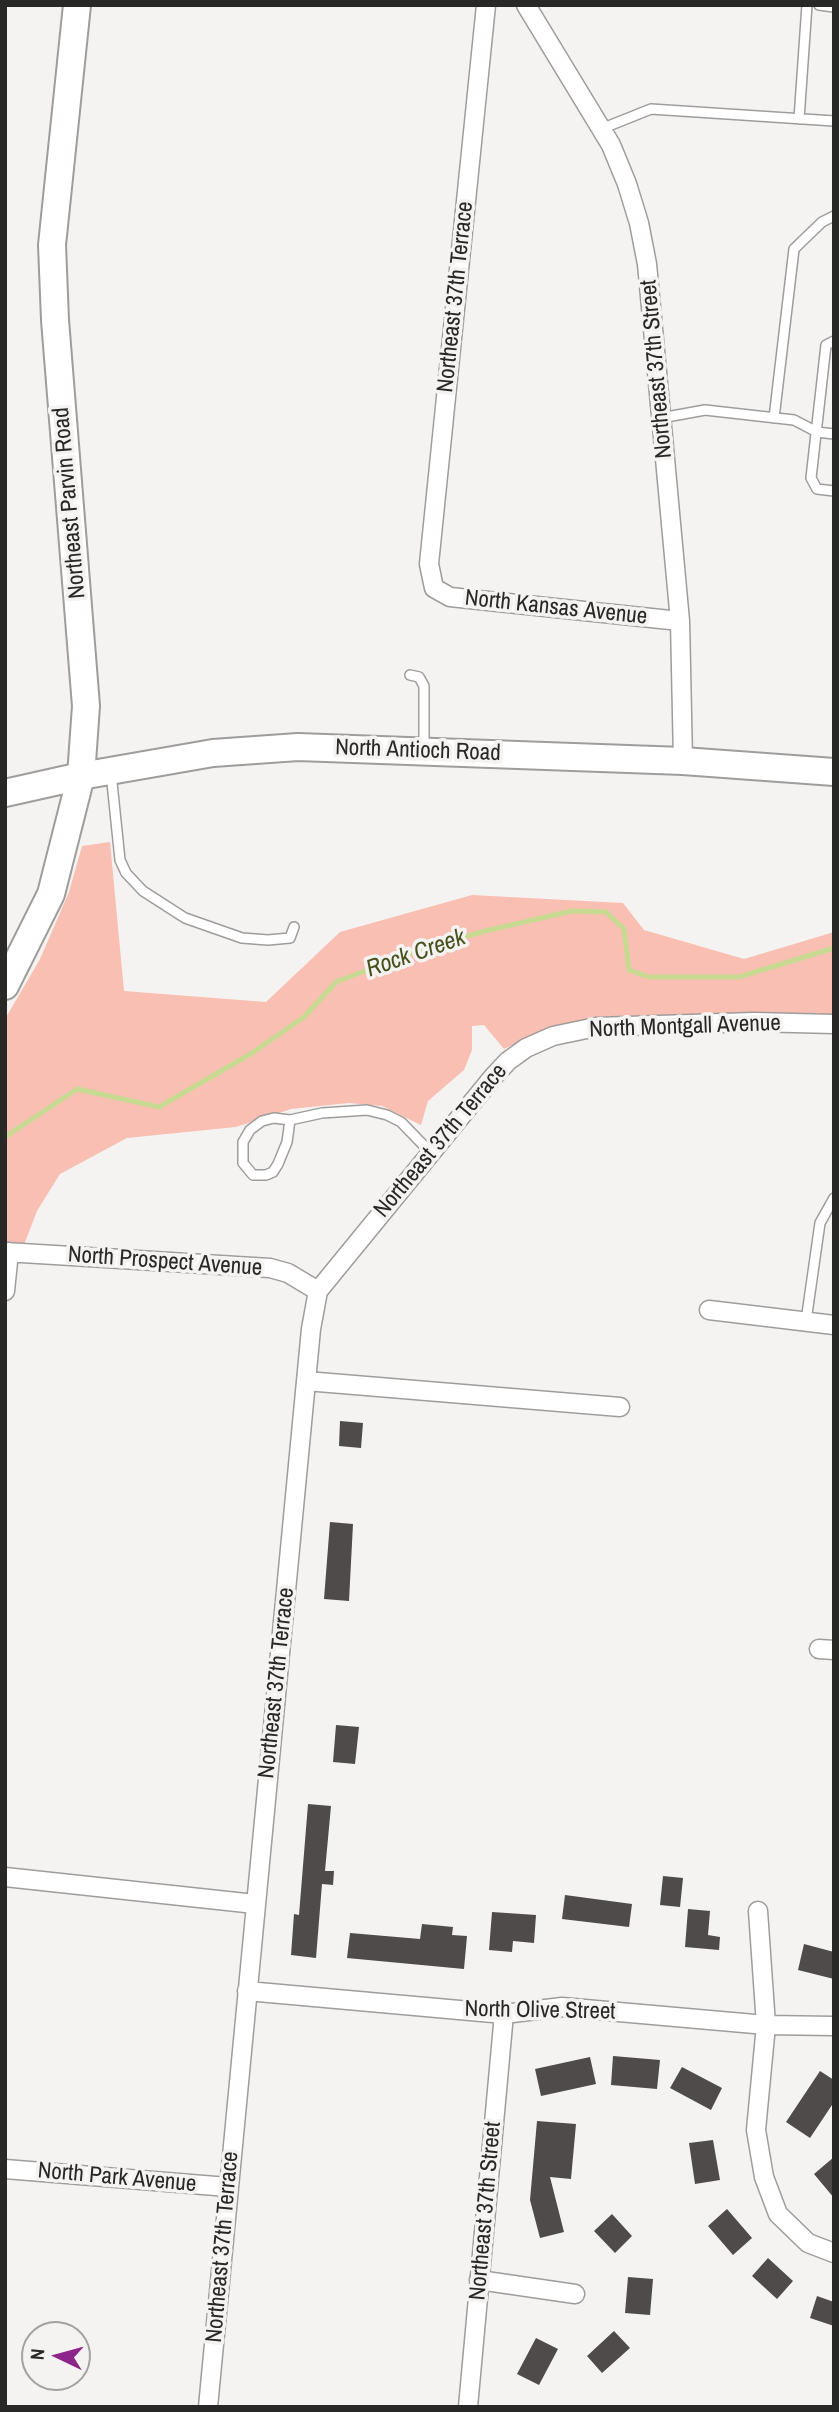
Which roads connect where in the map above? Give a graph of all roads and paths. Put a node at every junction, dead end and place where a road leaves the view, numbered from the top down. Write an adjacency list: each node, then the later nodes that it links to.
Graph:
1 (77, 5): 24 (main road, Northeast Parvin Road)
2 (486, 5): 17 (street, Northeast 37th Terrace)
3 (526, 5): 9 (street, Northeast 37th Street)
4 (807, 5): 7 (lane)
5 (819, 5): 6 (lane)
6 (834, 7)
7 (799, 118): 8 (lane); 9 (lane)
8 (834, 121)
9 (601, 129): 12 (street, Northeast 37th Street)
10 (834, 216): 13 (lane)
11 (834, 341): 14 (lane)
12 (661, 418): 13 (lane); 18 (street, Northeast 37th Street)
13 (774, 418): 14 (lane)
14 (817, 432): 15 (lane); 16 (lane)
15 (834, 434)
16 (834, 491)
17 (434, 588): 18 (street, North Kansas Avenue)
18 (680, 621): 21 (street, Northeast 37th Street)
19 (410, 674): 20 (lane)
20 (424, 751): 21 (main road, North Antioch Road); 22 (main road, North Antioch Road)
21 (683, 761): 23 (main road, North Antioch Road)
22 (111, 771): 24 (main road, North Antioch Road); 26 (lane)
23 (834, 772)
24 (81, 776): 25 (main road, North Antioch Road); 27 (main road, Northeast Parvin Road)
25 (5, 793)
26 (294, 927)
27 (5, 986)
28 (834, 1024): 29 (street, North Montgall Avenue)
29 (538, 1043): 31 (street, Northeast 37th Terrace)
30 (289, 1121): 30 (lane); 31 (lane)
31 (431, 1153): 35 (street, Northeast 37th Terrace)
32 (834, 1198): 37 (lane)
33 (7, 1252): 34 (street); 35 (street, North Prospect Avenue)
34 (5, 1291)
35 (318, 1291): 39 (street, Northeast 37th Terrace)
36 (709, 1310): 37 (street)
37 (806, 1321): 38 (street)
38 (834, 1325)
39 (306, 1381): 40 (street); 42 (street, Northeast 37th Terrace)
40 (620, 1407)
41 (5, 1877): 42 (street)
42 (255, 1905): 44 (street, Northeast 37th Terrace)
43 (758, 1911): 46 (street)
44 (247, 1991): 45 (street, North Olive Street); 49 (street, Northeast 37th Terrace)
45 (504, 2014): 46 (street, North Olive Street); 51 (street, Northeast 37th Street)
46 (766, 2025): 47 (street, North Olive Street); 50 (street)
47 (834, 2026)
48 (5, 2169): 49 (street, North Park Avenue)
49 (228, 2187): 53 (street, Northeast 37th Terrace)
50 (834, 2253)
51 (479, 2280): 52 (street); 54 (street, Northeast 37th Street)
52 (575, 2294)
53 (208, 2407)
54 (468, 2407)

